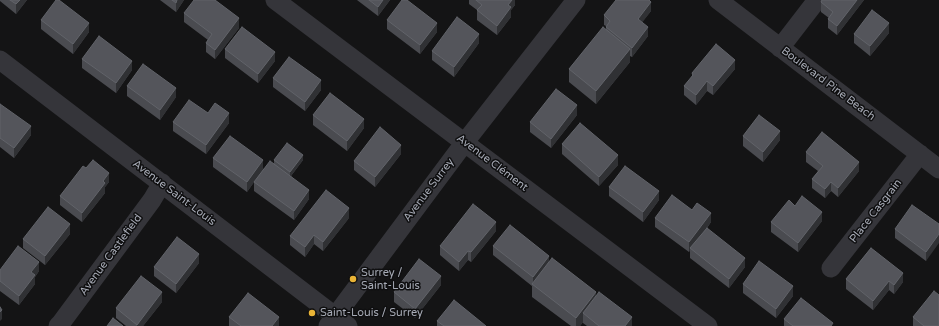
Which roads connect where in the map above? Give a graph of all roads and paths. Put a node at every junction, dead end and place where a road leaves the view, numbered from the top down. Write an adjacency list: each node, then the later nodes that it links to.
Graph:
1 (275, 0): 7 (street, Avenue Clément)
2 (576, 0): 7 (street, Avenue Surrey)
3 (718, 0): 5 (street, Boulevard Pine Beach)
4 (817, 0): 5 (street)
5 (780, 48): 8 (street, Boulevard Pine Beach)
6 (0, 60): 10 (street, Avenue Saint-Louis)
7 (465, 142): 12 (street, Avenue Surrey); 14 (street, Avenue Clément)
8 (920, 154): 9 (street, Boulevard Pine Beach); 11 (street, Place Casgrain)
9 (939, 168)
10 (162, 183): 12 (street, Avenue Saint-Louis); 13 (street, Avenue Castlefield)
11 (831, 268)
12 (337, 323)
13 (58, 326)
14 (708, 326)

